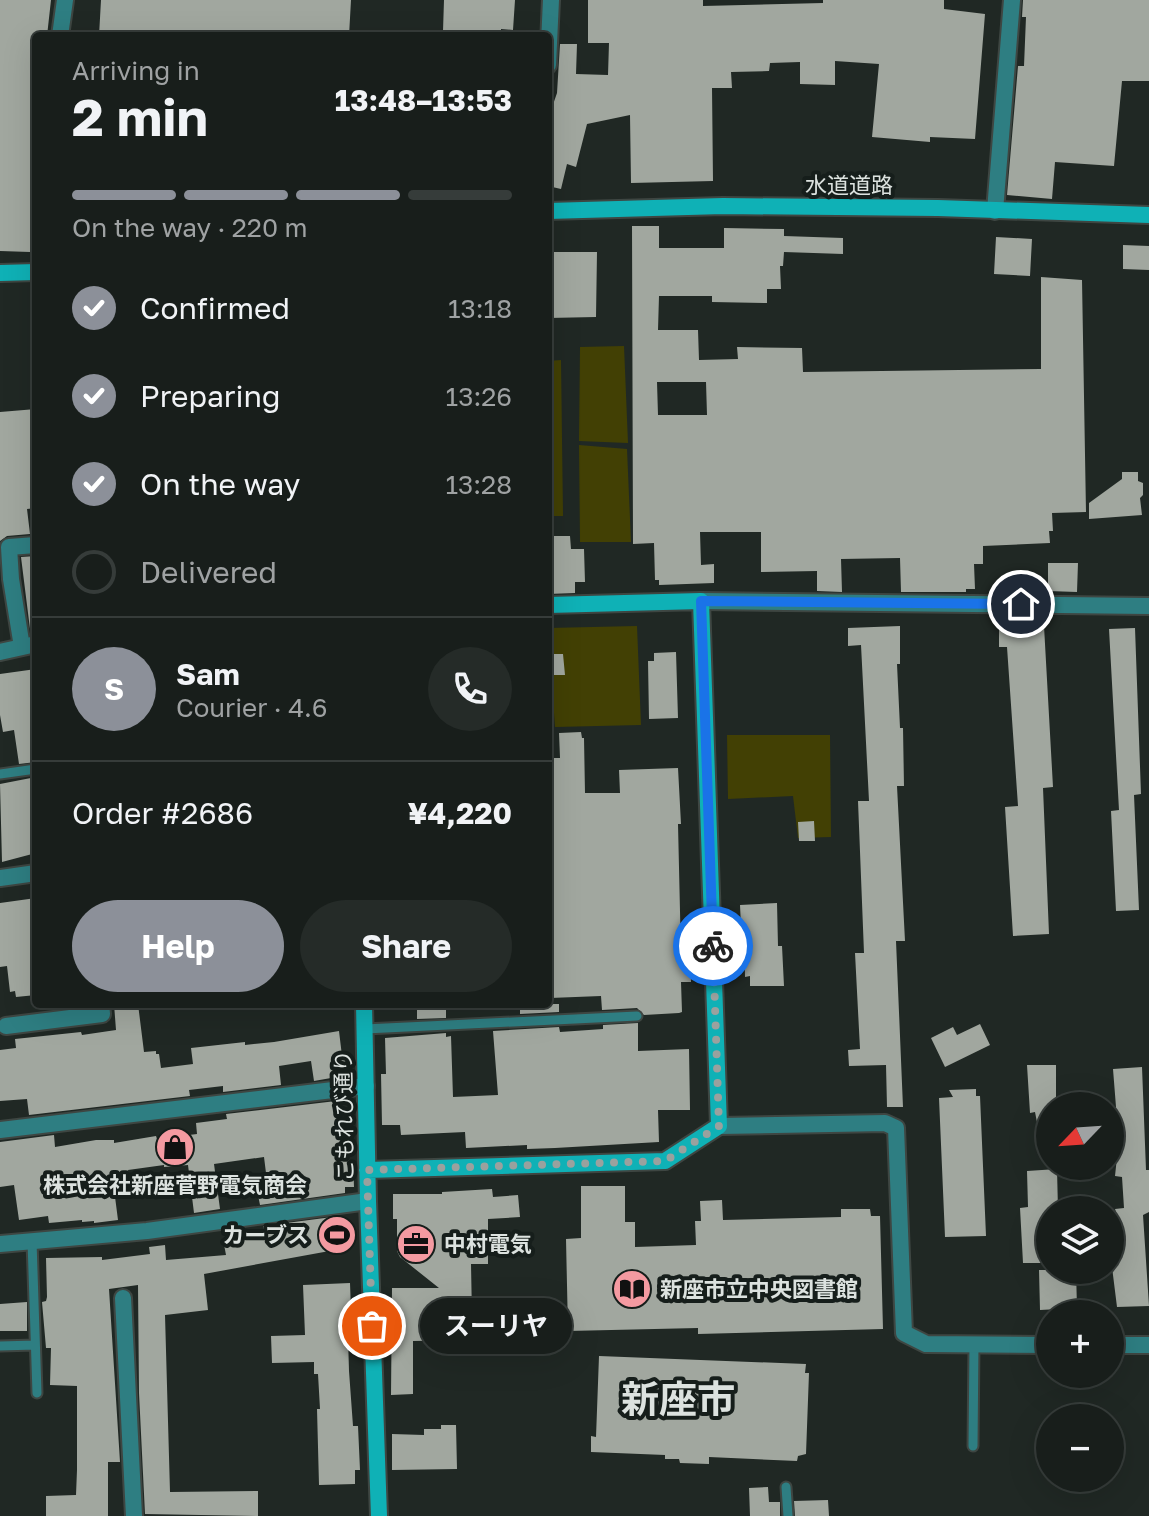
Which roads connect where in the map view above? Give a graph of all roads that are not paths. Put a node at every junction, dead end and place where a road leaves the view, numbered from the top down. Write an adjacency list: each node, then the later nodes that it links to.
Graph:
1 (65, 0): 4 (street)
2 (551, 0): 5 (street)
3 (1012, 0): 7 (street)
4 (61, 32)
5 (550, 32)
6 (552, 211): 7 (street, 水道道路)
7 (995, 211): 8 (street, 水道道路)
8 (1149, 215)
9 (32, 272): 10 (street)
10 (0, 273)
11 (32, 545): 12 (street)
12 (5, 579): 16 (street)
13 (701, 601): 14 (street); 15 (street); 28 (street)
14 (552, 605)
15 (1149, 606)
16 (29, 646): 17 (street)
17 (0, 652)
18 (32, 770): 19 (lane)
19 (0, 774)
20 (32, 874): 21 (street)
21 (0, 878)
22 (101, 1008): 25 (street)
23 (364, 1008): 26 (street, こもれび通り)
24 (637, 1016): 26 (lane)
25 (6, 1026)
26 (365, 1029): 27 (street, こもれび通り)
27 (366, 1086): 29 (street); 30 (street, こもれび通り)
28 (719, 1126): 30 (street); 35 (street)
29 (0, 1130)
30 (367, 1170): 31 (street, こもれび通り)
31 (368, 1201): 32 (street); 45 (street, こもれび通り)
32 (32, 1241): 33 (street); 36 (lane)
33 (0, 1244)
34 (123, 1298): 44 (street)
35 (974, 1344): 37 (street); 42 (lane)
36 (35, 1345): 40 (lane); 41 (lane)
37 (1036, 1345)
38 (1124, 1345): 39 (street)
39 (1149, 1345)
40 (0, 1346)
41 (37, 1393)
42 (973, 1446)
43 (786, 1487): 46 (lane)
44 (134, 1516)
45 (379, 1516)
46 (788, 1516)

